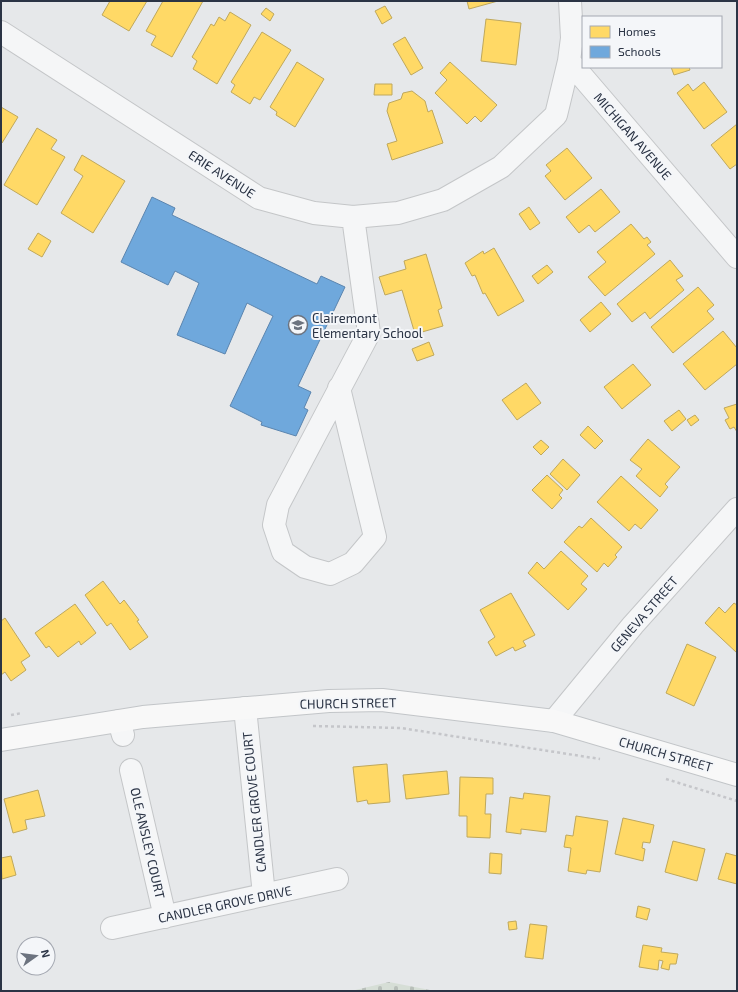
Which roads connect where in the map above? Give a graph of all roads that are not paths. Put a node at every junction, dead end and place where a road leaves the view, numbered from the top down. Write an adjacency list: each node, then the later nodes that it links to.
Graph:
1 (570, 1): 3 (street)
2 (1, 32): 4 (street, ERIE AVENUE)
3 (569, 61): 4 (street, ERIE AVENUE); 5 (street, MICHIGAN AVENUE)
4 (353, 217): 6 (street)
5 (737, 256)
6 (339, 388): 6 (street)
7 (737, 509): 9 (street, GENEVA STREET)
8 (245, 708): 9 (main road, CHURCH STREET); 10 (main road, CHURCH STREET); 14 (street, CANDLER GROVE COURT)
9 (554, 721): 12 (main road, CHURCH STREET)
10 (1, 740)
11 (131, 770): 15 (street, OLE ANSLEY COURT)
12 (737, 775)
13 (337, 879): 14 (street, CANDLER GROVE DRIVE)
14 (264, 895): 15 (street, CANDLER GROVE DRIVE)
15 (165, 917): 16 (street, CANDLER GROVE DRIVE)
16 (112, 928)

